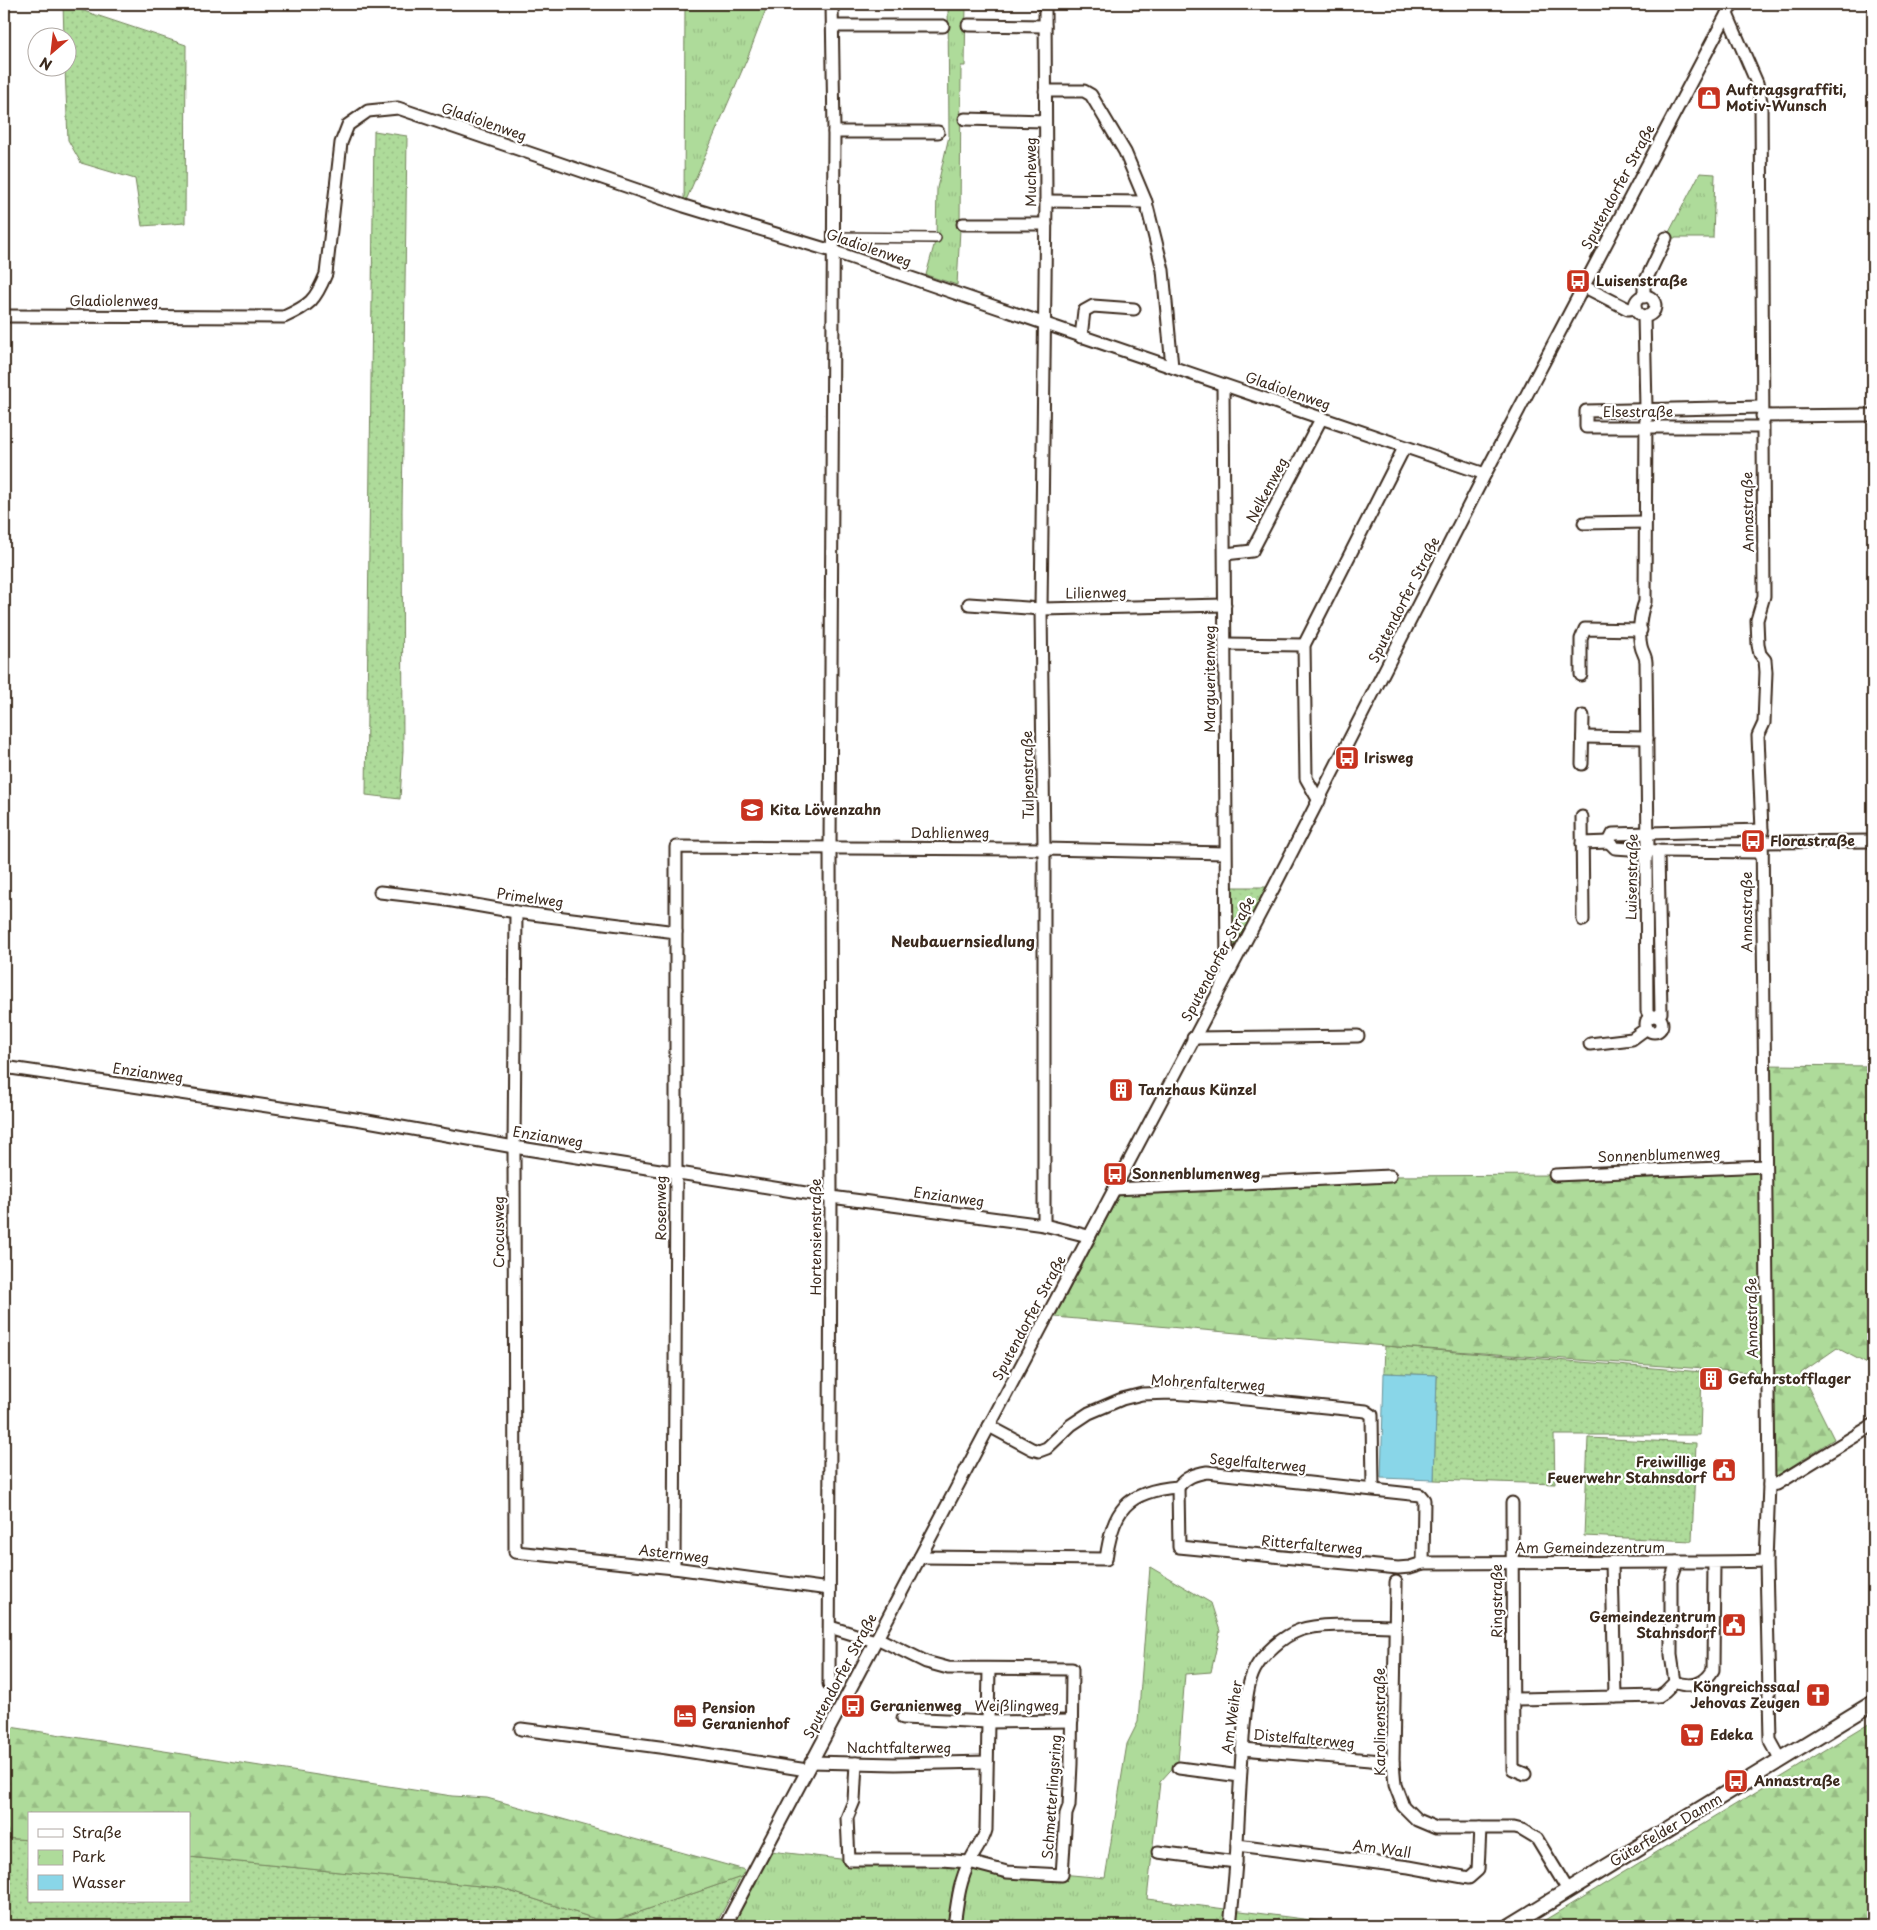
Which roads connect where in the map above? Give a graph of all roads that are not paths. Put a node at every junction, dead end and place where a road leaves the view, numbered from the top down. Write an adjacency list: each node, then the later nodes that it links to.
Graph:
1 (832, 4): 5 (street, Hortensienstraße)
2 (1045, 4): 7 (street, Mucheweg)
3 (1729, 9): 21 (street, Sputendorfer Straße); 33 (street, Annastraße)
4 (968, 25): 7 (street)
5 (832, 26): 6 (street); 11 (street, Hortensienstraße)
6 (943, 26)
7 (1046, 26): 8 (street, Mucheweg)
8 (1045, 91): 10 (street, Mucheweg); 14 (street)
9 (965, 119): 10 (street, Mucheweg)
10 (1045, 121): 13 (street, Mucheweg)
11 (834, 132): 12 (street); 17 (street, Hortensienstraße)
12 (938, 132)
13 (1046, 201): 14 (street); 16 (street, Mucheweg)
14 (1146, 202): 29 (street)
15 (963, 224): 16 (street, Mucheweg)
16 (1046, 224): 27 (street, Mucheweg)
17 (833, 237): 18 (street); 20 (street, Hortensienstraße)
18 (936, 238)
19 (1666, 238): 22 (street)
20 (832, 251): 25 (street, Gladiolenweg); 27 (street, Gladiolenweg); 61 (street, Hortensienstraße)
21 (1583, 286): 23 (street); 37 (street, Sputendorfer Straße)
22 (1644, 297): 23 (street); 26 (street, Luisenstraße)
23 (1635, 308): 26 (street)
24 (1134, 309): 28 (street)
25 (4, 316)
26 (1644, 316): 31 (street, Luisenstraße)
27 (1044, 324): 28 (street, Gladiolenweg); 43 (street, Tulpenstraße)
28 (1081, 337): 29 (street, Gladiolenweg)
29 (1172, 367): 30 (street, Gladiolenweg)
30 (1223, 384): 34 (street, Gladiolenweg); 40 (street, Margueritenweg)
31 (1646, 408): 33 (street, Elsestraße); 35 (street, Luisenstraße); 35 (street, Elsestraße)
32 (1873, 415): 33 (street, Elsestraße)
33 (1762, 416): 35 (street, Elsestraße); 54 (street, Annastraße)
34 (1321, 418): 36 (street, Gladiolenweg); 40 (street, Nelkenweg)
35 (1646, 427): 38 (street, Luisenstraße)
36 (1404, 448): 37 (street, Gladiolenweg); 46 (street)
37 (1485, 474): 52 (street, Sputendorfer Straße)
38 (1645, 522): 39 (street); 44 (street, Luisenstraße)
39 (1584, 523)
40 (1226, 554): 42 (street, Margueritenweg)
41 (969, 604): 43 (street, Lilienweg)
42 (1225, 605): 43 (street, Lilienweg); 45 (street, Margueritenweg)
43 (1042, 609): 62 (street, Tulpenstraße)
44 (1641, 630): 47 (street); 50 (street, Luisenstraße)
45 (1226, 644): 46 (street); 64 (street, Margueritenweg)
46 (1304, 645): 52 (street)
47 (1581, 675)
48 (1583, 716): 49 (street)
49 (1583, 737): 50 (street); 51 (street)
50 (1646, 738): 55 (street, Luisenstraße)
51 (1582, 764)
52 (1319, 801): 69 (street, Sputendorfer Straße)
53 (1582, 817): 58 (street)
54 (1762, 830): 55 (street); 60 (street, Annastraße)
55 (1648, 833): 57 (street); 63 (street, Luisenstraße)
56 (1873, 841): 60 (street)
57 (1609, 842): 58 (street); 63 (street)
58 (1582, 843): 67 (street)
59 (676, 847): 61 (street, Dahlienweg); 68 (street, Rosenweg)
60 (1762, 847): 63 (street); 75 (street, Annastraße)
61 (830, 848): 62 (street, Dahlienweg); 80 (street, Hortensienstraße)
62 (1044, 849): 64 (street, Dahlienweg); 81 (street, Tulpenstraße)
63 (1653, 851): 72 (street, Luisenstraße)
64 (1224, 853): 69 (street, Margueritenweg)
65 (380, 892): 66 (street, Primelweg)
66 (516, 912): 68 (street, Primelweg); 74 (street, Crocusweg)
67 (1583, 920)
68 (676, 932): 76 (street, Rosenweg)
69 (1227, 974): 71 (street, Sputendorfer Straße)
70 (1358, 1036): 71 (street)
71 (1193, 1038): 79 (street, Sputendorfer Straße)
72 (1590, 1044)
73 (4, 1067): 74 (street, Enzianweg)
74 (514, 1147): 76 (street, Enzianweg); 89 (street, Crocusweg)
75 (1765, 1166): 77 (street, Sonnenblumenweg); 85 (street, Annastraße)
76 (676, 1172): 80 (street, Enzianweg); 97 (street, Rosenweg)
77 (1555, 1174)
78 (1390, 1176): 79 (street)
79 (1114, 1189): 82 (street, Sputendorfer Straße)
80 (831, 1197): 81 (street, Enzianweg); 99 (street, Hortensienstraße)
81 (1044, 1225): 82 (street, Enzianweg)
82 (1088, 1236): 84 (street, Sputendorfer Straße)
83 (1873, 1425): 85 (street)
84 (989, 1426): 87 (street, Mohrenfalterweg); 90 (street, Sputendorfer Straße)
85 (1768, 1485): 91 (street, Annastraße)
86 (1178, 1486): 87 (street, Segelfalterweg); 90 (street, Segelfalterweg); 95 (street, Ritterfalterweg)
87 (1373, 1489): 95 (street, Segelfalterweg)
88 (1512, 1503): 96 (street, Ringstraße)
89 (515, 1552): 97 (street, Asternweg)
90 (920, 1557): 102 (street, Sputendorfer Straße)
91 (1766, 1561): 94 (street, Am Gemeindezentrum); 114 (street, Annastraße)
92 (1612, 1562): 93 (street, Am Gemeindezentrum); 96 (street, Am Gemeindezentrum); 106 (street)
93 (1677, 1562): 94 (street, Am Gemeindezentrum); 104 (street, Am Gemeindezentrum)
94 (1714, 1562): 104 (street)
95 (1423, 1563): 96 (street, Ritterfalterweg)
96 (1507, 1563): 107 (street, Ringstraße)
97 (674, 1568): 99 (street, Asternweg)
98 (1396, 1582): 100 (street, Karolinenstraße)
99 (829, 1588): 101 (street, Hortensienstraße)
100 (1395, 1626): 113 (street, Am Weiher); 116 (street, Karolinenstraße)
101 (830, 1627): 102 (street); 105 (street, Hortensienstraße)
102 (876, 1640): 103 (street, Schmetterlingsring); 118 (street, Sputendorfer Straße)
103 (989, 1669): 110 (street, Schmetterlingsring); 111 (street)
104 (1675, 1682): 106 (street)
105 (829, 1684)
106 (1615, 1697): 107 (street)
107 (1514, 1699): 120 (street, Ringstraße)
108 (1873, 1704): 114 (street, Güterfelder Damm)
109 (902, 1718): 111 (street, Weißlingweg)
110 (1072, 1721): 111 (street, Weißlingweg); 125 (street, Schmetterlingsring)
111 (988, 1722): 115 (street)
112 (521, 1729): 118 (street)
113 (1242, 1749): 116 (street, Distelfalterweg); 121 (street, Am Weiher)
114 (1781, 1760): 127 (street, Güterfelder Damm)
115 (987, 1762): 117 (street, Nachtfalterweg); 125 (street)
116 (1394, 1762): 122 (street, Karolinenstraße)
117 (856, 1763): 118 (street, Nachtfalterweg); 125 (street, Schmetterlingsring)
118 (809, 1766): 128 (street, Sputendorfer Straße)
119 (1179, 1768): 121 (street, Am Weiher)
120 (1525, 1774)
121 (1240, 1776): 123 (street, Am Weiher)
122 (1480, 1828): 123 (street, Am Wall); 127 (street, Karolinenstraße)
123 (1237, 1845): 126 (street, Am Weiher)
124 (1158, 1852): 126 (street)
125 (969, 1862): 129 (street)
126 (1236, 1862): 130 (street, Am Weiher)
127 (1568, 1890): 131 (street, Güterfelder Damm)
128 (725, 1926)
129 (954, 1926)
130 (1230, 1926)
131 (1510, 1926)

